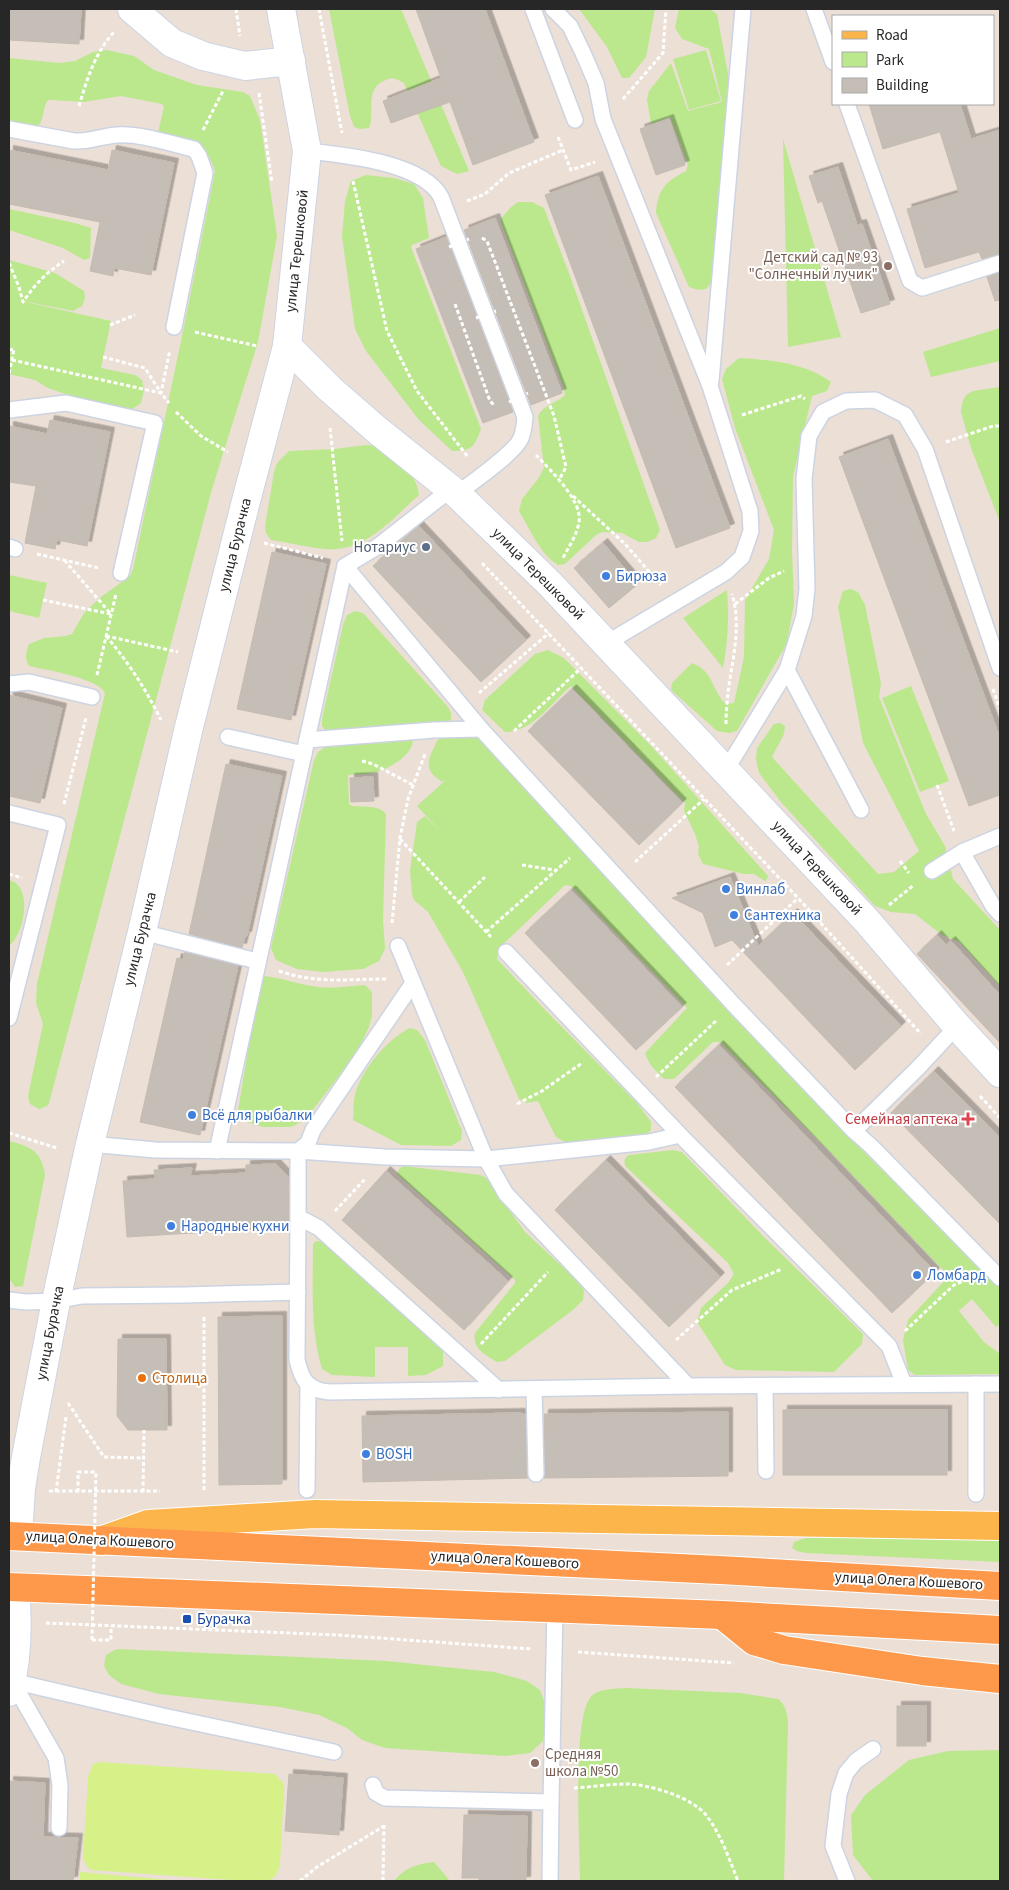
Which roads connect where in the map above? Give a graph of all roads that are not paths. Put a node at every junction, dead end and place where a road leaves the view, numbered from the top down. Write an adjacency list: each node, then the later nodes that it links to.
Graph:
1 (281, 9): 8 (main road, улица Терешковой)
2 (533, 9): 10 (lane)
3 (554, 9): 16 (lane)
4 (743, 9): 16 (lane)
5 (814, 9): 7 (lane)
6 (125, 18): 8 (main road)
7 (832, 59)
8 (291, 61): 12 (main road, улица Терешковой)
9 (848, 105): 13 (lane)
10 (575, 120)
11 (9, 129): 14 (lane)
12 (306, 151): 15 (main road, улица Терешковой); 18 (lane)
13 (1000, 263)
14 (174, 327)
15 (275, 346): 18 (main road, улица Терешковой); 36 (main road, улица Бурачка)
16 (710, 386): 21 (lane)
17 (9, 410): 20 (lane)
18 (454, 492): 19 (lane); 21 (main road, улица Терешковой)
19 (345, 566): 26 (lane); 28 (lane)
20 (121, 573)
21 (605, 644): 29 (main road, улица Терешковой)
22 (1000, 668): 23 (lane)
23 (787, 670): 29 (lane); 30 (lane)
24 (9, 684): 25 (lane)
25 (92, 698)
26 (481, 729): 28 (lane); 44 (lane)
27 (228, 737): 28 (lane)
28 (305, 747): 39 (lane)
29 (730, 765): 42 (main road, улица Терешковой)
30 (861, 810)
31 (9, 813): 41 (lane)
32 (1000, 836): 33 (lane)
33 (962, 852): 34 (lane); 35 (lane)
34 (932, 872)
35 (1000, 914)
36 (142, 932): 39 (lane); 46 (main road, улица Бурачка)
37 (398, 946): 40 (lane)
38 (506, 952): 45 (lane)
39 (257, 961): 47 (lane)
40 (413, 983): 48 (lane); 49 (lane)
41 (9, 1018)
42 (957, 1026): 43 (main road, улица Терешковой); 44 (lane)
43 (1000, 1073)
44 (854, 1131): 51 (lane)
45 (680, 1135): 49 (lane); 55 (lane)
46 (90, 1144): 47 (lane); 54 (main road, улица Бурачка)
47 (217, 1151): 48 (lane)
48 (298, 1151): 49 (lane); 50 (lane)
49 (486, 1159): 59 (lane)
50 (298, 1217): 52 (lane); 62 (lane)
51 (999, 1277)
52 (298, 1292): 54 (lane); 58 (lane)
53 (9, 1300): 54 (lane)
54 (56, 1301): 68 (main road, улица Бурачка)
55 (904, 1384): 56 (lane); 60 (lane)
56 (976, 1384): 57 (lane); 66 (lane)
57 (1000, 1384)
58 (308, 1385): 62 (lane); 65 (lane)
59 (688, 1386): 60 (lane); 61 (lane)
60 (765, 1386): 63 (lane)
61 (534, 1389): 62 (lane); 64 (lane)
62 (499, 1390)
63 (766, 1471)
64 (536, 1474)
65 (307, 1490)
66 (976, 1494)
67 (1000, 1526): 69 (main road)
68 (14, 1536): 69 (highway, улица Олега Кошевого)
69 (100, 1540): 70 (highway, улица Олега Кошевого)
70 (1000, 1586)
71 (12, 1587): 72 (highway); 76 (main road)
72 (555, 1608): 73 (highway); 80 (lane)
73 (722, 1615): 74 (highway); 75 (highway)
74 (1000, 1630)
75 (1000, 1679)
76 (10, 1686): 78 (lane); 81 (lane)
77 (873, 1749): 83 (lane)
78 (334, 1752)
79 (373, 1785): 80 (lane)
80 (551, 1796): 82 (lane)
81 (59, 1828)
82 (550, 1881)
83 (847, 1881)

